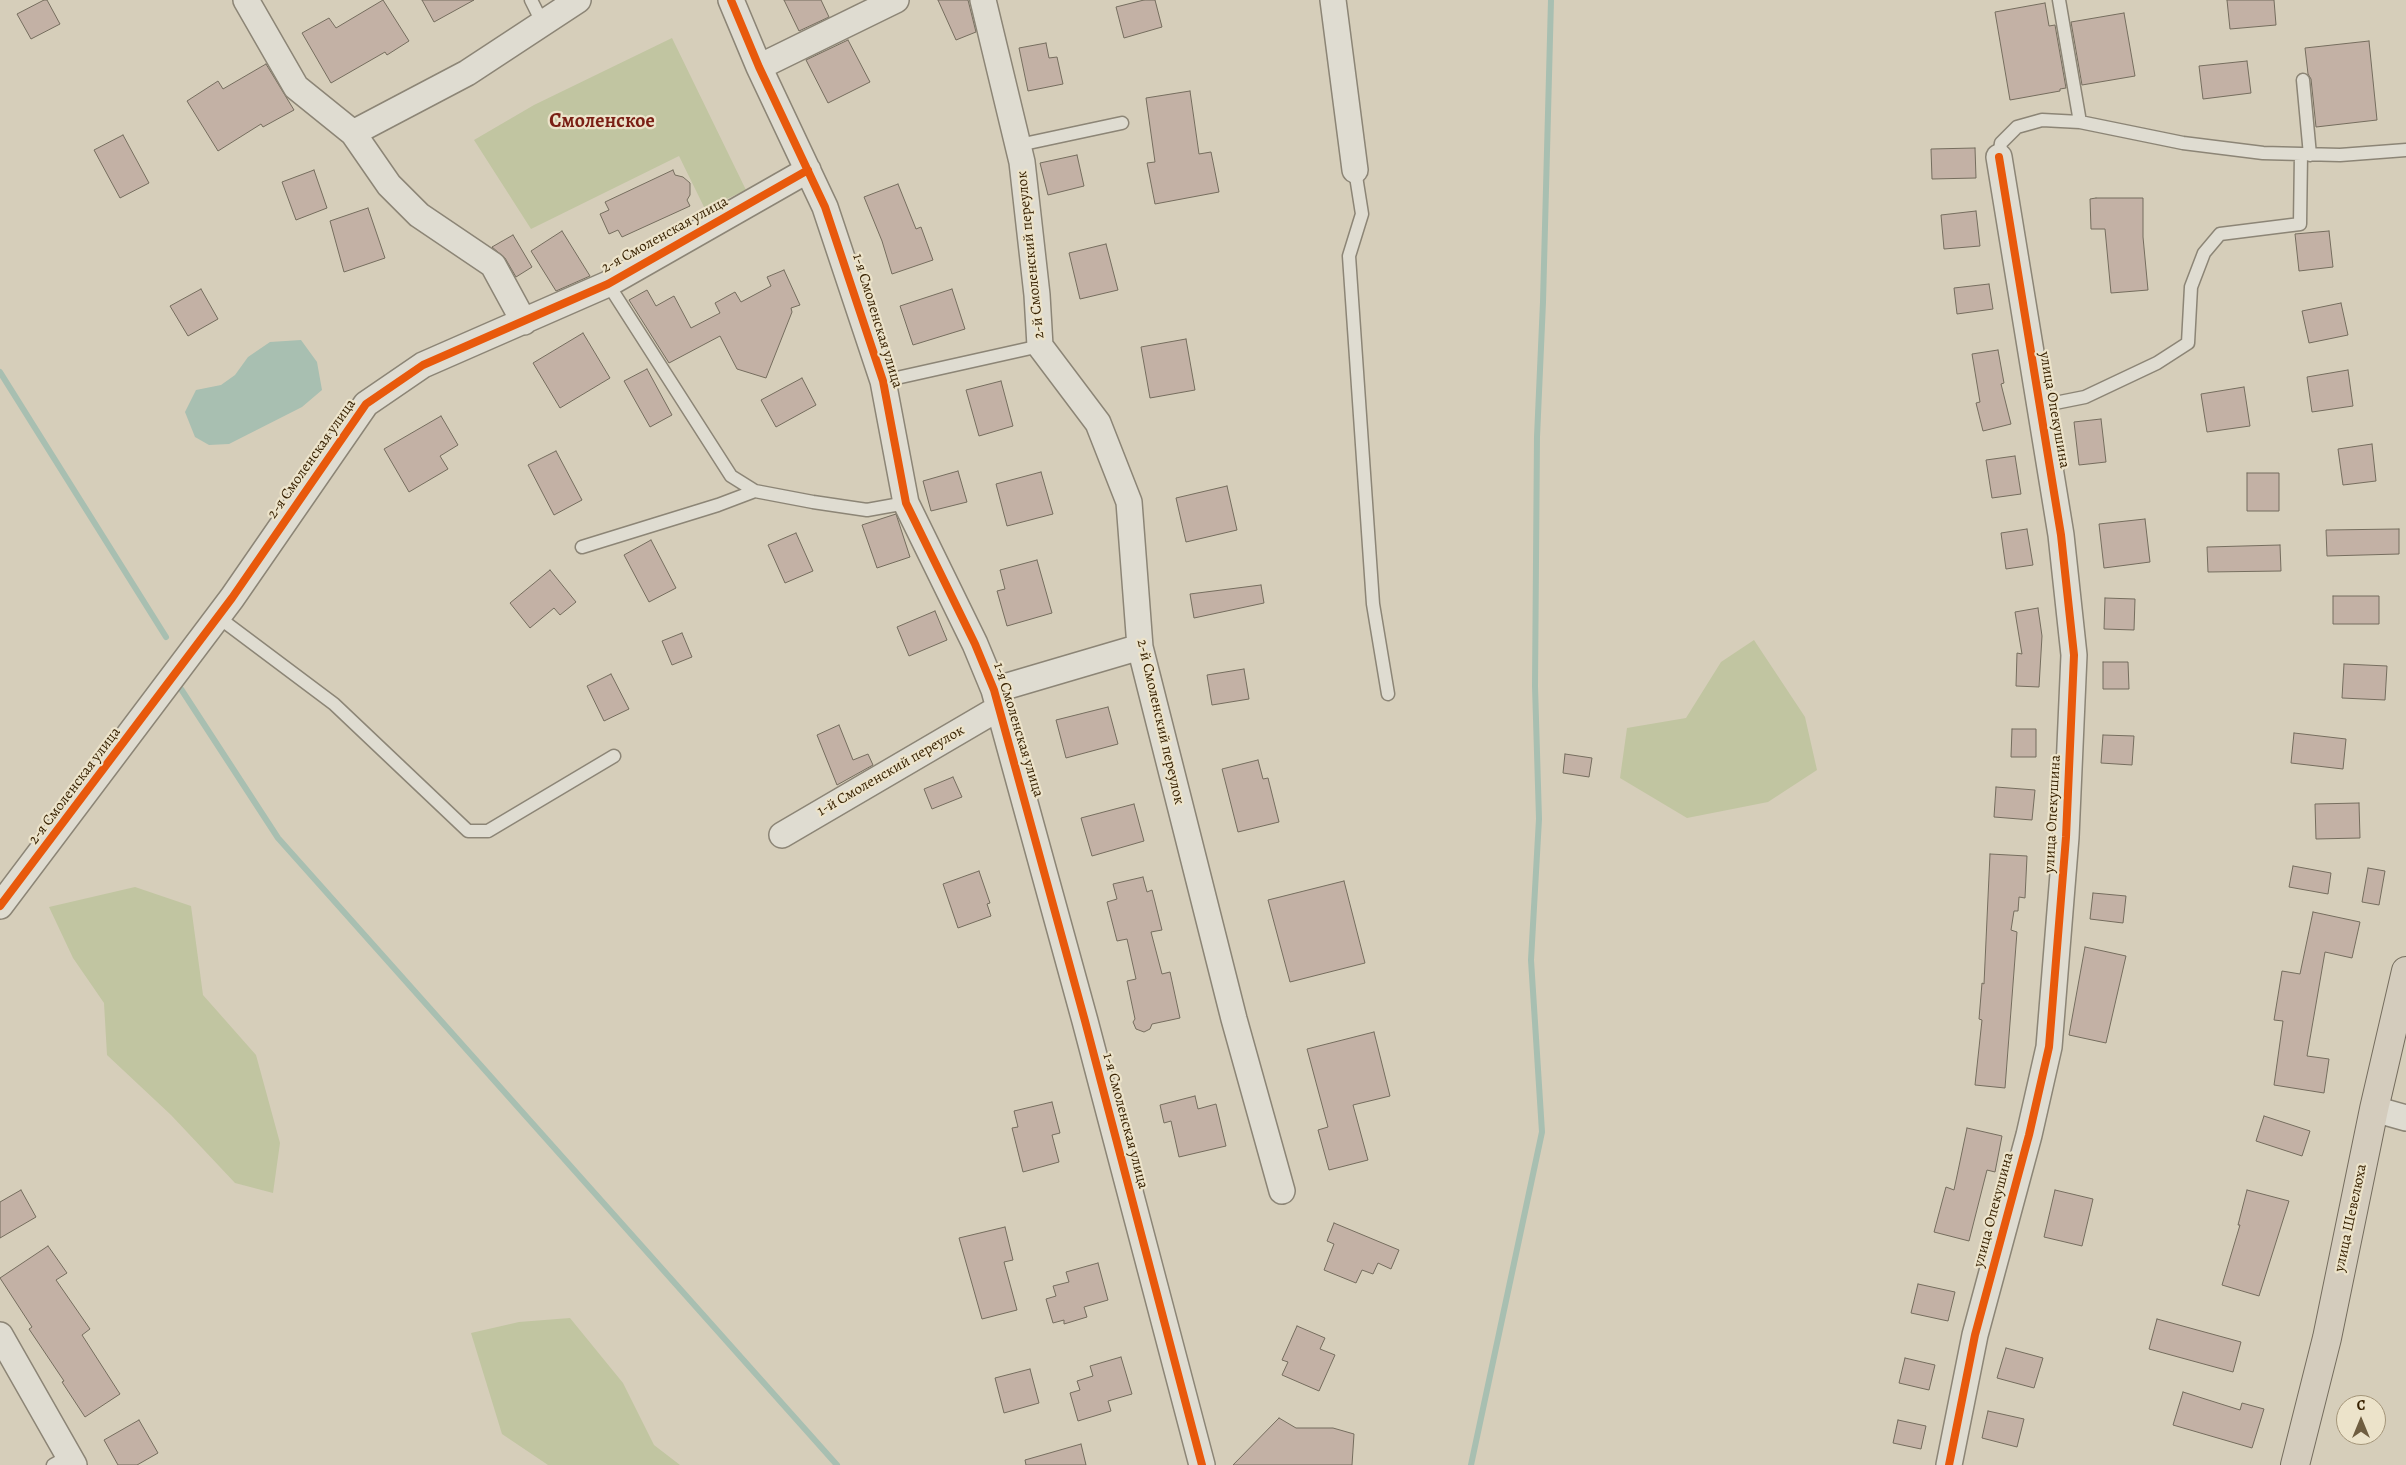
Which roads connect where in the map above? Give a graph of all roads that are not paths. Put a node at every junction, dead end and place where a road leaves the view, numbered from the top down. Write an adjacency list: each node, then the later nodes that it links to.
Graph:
1 (246, 0): 13 (street)
2 (578, 0): 8 (street)
3 (731, 0): 9 (street, 1-я Смоленская улица)
4 (896, 0): 9 (street)
5 (983, 0): 14 (street, 2-й Смоленский переулок)
6 (1333, 0): 19 (street)
7 (2059, 0): 11 (lane)
8 (536, 11): 13 (street)
9 (759, 67): 18 (street, 1-я Смоленская улица)
10 (2303, 80): 16 (lane)
11 (2080, 122): 16 (lane); 17 (lane)
12 (1122, 123): 14 (lane)
13 (353, 133): 21 (street)
14 (1019, 145): 22 (street, 2-й Смоленский переулок)
15 (2406, 150): 16 (lane)
16 (2306, 154): 24 (lane)
17 (1999, 157): 24 (street, улица Опекушина)
18 (808, 170): 20 (street, 2-я Смоленская улица); 23 (street, 1-я Смоленская улица)
19 (1355, 170): 30 (lane)
20 (608, 284): 21 (street, 2-я Смоленская улица); 25 (lane)
21 (524, 322): 28 (street, 2-я Смоленская улица)
22 (1040, 346): 23 (lane); 29 (street, 2-й Смоленский переулок)
23 (883, 381): 26 (street, 1-я Смоленская улица)
24 (2040, 406): 42 (street, улица Опекушина)
25 (755, 491): 26 (lane); 27 (lane)
26 (906, 503): 31 (street, 1-я Смоленская улица)
27 (582, 546)
28 (218, 617): 32 (lane); 34 (street, 2-я Смоленская улица)
29 (1140, 647): 31 (street, 1-й Смоленский переулок); 38 (street, 2-й Смоленский переулок)
30 (1388, 694)
31 (997, 699): 33 (street, 1-й Смоленский переулок); 41 (street, 1-я Смоленская улица)
32 (614, 756)
33 (782, 835)
34 (0, 906)
35 (2406, 970): 36 (main road, улица Шевелюха)
36 (2374, 1109): 37 (street); 43 (main road, улица Шевелюха)
37 (2406, 1118)
38 (1282, 1191)
39 (0, 1335): 40 (street)
40 (65, 1462)
41 (1202, 1465)
42 (1949, 1465)
43 (2296, 1465)

